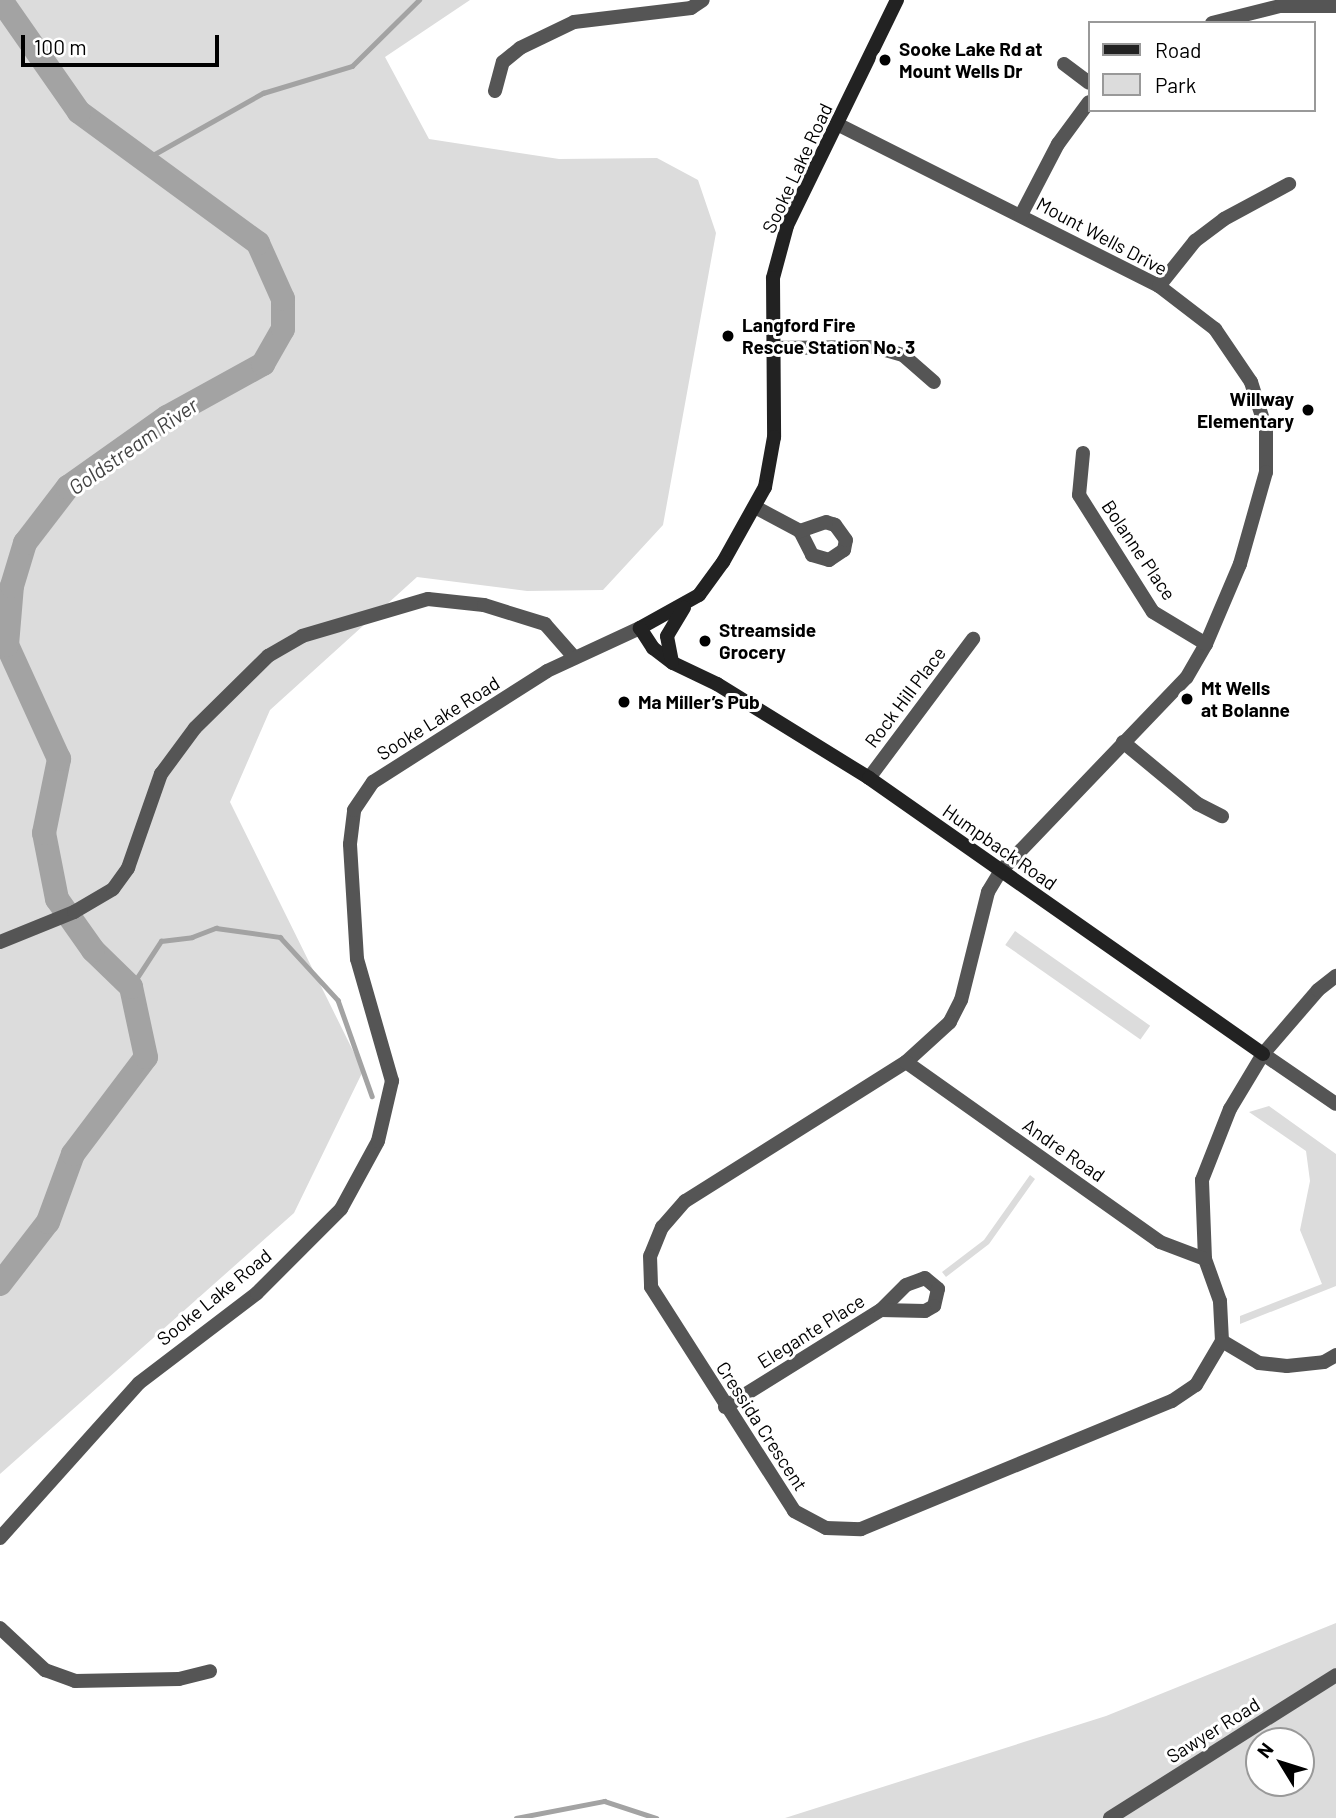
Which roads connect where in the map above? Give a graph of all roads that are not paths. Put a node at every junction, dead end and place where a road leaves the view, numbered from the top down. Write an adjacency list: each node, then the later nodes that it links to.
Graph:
1 (703, 0): 7 (street)
2 (897, 0): 9 (street, Sooke Lake Road)
3 (1336, 6): 4 (street)
4 (1220, 21)
5 (1064, 64): 6 (street)
6 (1088, 82)
7 (495, 91)
8 (1088, 103): 11 (street)
9 (837, 124): 11 (street, Mount Wells Drive); 13 (street, Sooke Lake Road)
10 (1289, 184): 12 (street)
11 (1021, 215): 12 (street, Mount Wells Drive)
12 (1159, 286): 21 (street, Mount Wells Drive)
13 (770, 348): 14 (street); 16 (street, Sooke Lake Road)
14 (934, 382)
15 (1083, 453): 21 (street, Bolanne Place)
16 (755, 507): 17 (street); 18 (street, Sooke Lake Road)
17 (800, 531)
18 (687, 605): 19 (street, Sooke Lake Road); 23 (street)
19 (640, 628): 22 (street, Sooke Lake Road); 23 (street, Humpback Road)
20 (973, 639): 25 (street, Rock Hill Place)
21 (1206, 644): 24 (street, Mount Wells Drive)
22 (574, 657): 28 (street); 38 (street, Sooke Lake Road)
23 (673, 663): 25 (street, Humpback Road)
24 (1124, 742): 26 (street); 27 (street, Mount Wells Drive)
25 (869, 778): 27 (street, Humpback Road)
26 (1222, 816)
27 (1000, 872): 30 (street, Humpback Road); 31 (street, Cressida Crescent)
28 (0, 942)
29 (1336, 976): 30 (street)
30 (1263, 1054): 32 (street, Humpback Road); 33 (street)
31 (906, 1062): 33 (street, Andre Road); 37 (street, Cressida Crescent)
32 (1336, 1104)
33 (1205, 1259): 35 (street)
34 (881, 1310): 37 (street, Elegante Place)
35 (1223, 1341): 36 (street); 37 (street, Cressida Crescent)
36 (1336, 1355)
37 (726, 1407)
38 (0, 1537)
39 (0, 1628): 40 (street)
40 (210, 1671)
41 (1336, 1675): 42 (street, Sawyer Road)
42 (1110, 1818)

